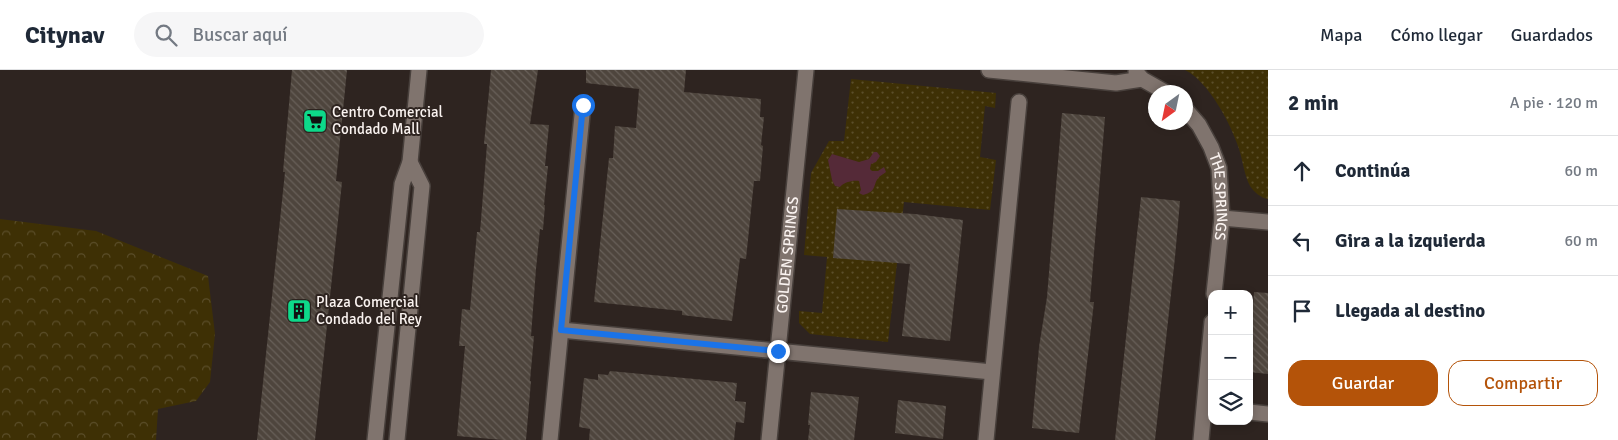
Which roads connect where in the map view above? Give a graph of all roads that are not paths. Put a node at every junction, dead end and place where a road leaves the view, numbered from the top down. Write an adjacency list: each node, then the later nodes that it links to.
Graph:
1 (419, 70): 10 (street)
2 (806, 70): 16 (street, GOLDEN SPRINGS)
3 (989, 70): 5 (street)
4 (1138, 74): 5 (street); 6 (street)
5 (1117, 76)
6 (1154, 85)
7 (1019, 102): 17 (street)
8 (583, 105): 14 (street)
9 (1193, 119): 11 (street, THE SPRINGS)
10 (410, 162): 22 (street); 23 (street)
11 (1222, 218): 12 (street); 13 (street, THE SPRINGS)
12 (1268, 222)
13 (1214, 290)
14 (561, 330): 16 (street); 24 (street)
15 (1211, 335): 18 (street)
16 (778, 351): 17 (street); 25 (street, GOLDEN SPRINGS)
17 (992, 372): 26 (street)
18 (1209, 380)
19 (1208, 408): 27 (street)
20 (1253, 412): 21 (street)
21 (1268, 414)
22 (375, 440)
23 (397, 440)
24 (550, 440)
25 (769, 440)
26 (986, 440)
27 (1201, 440)

